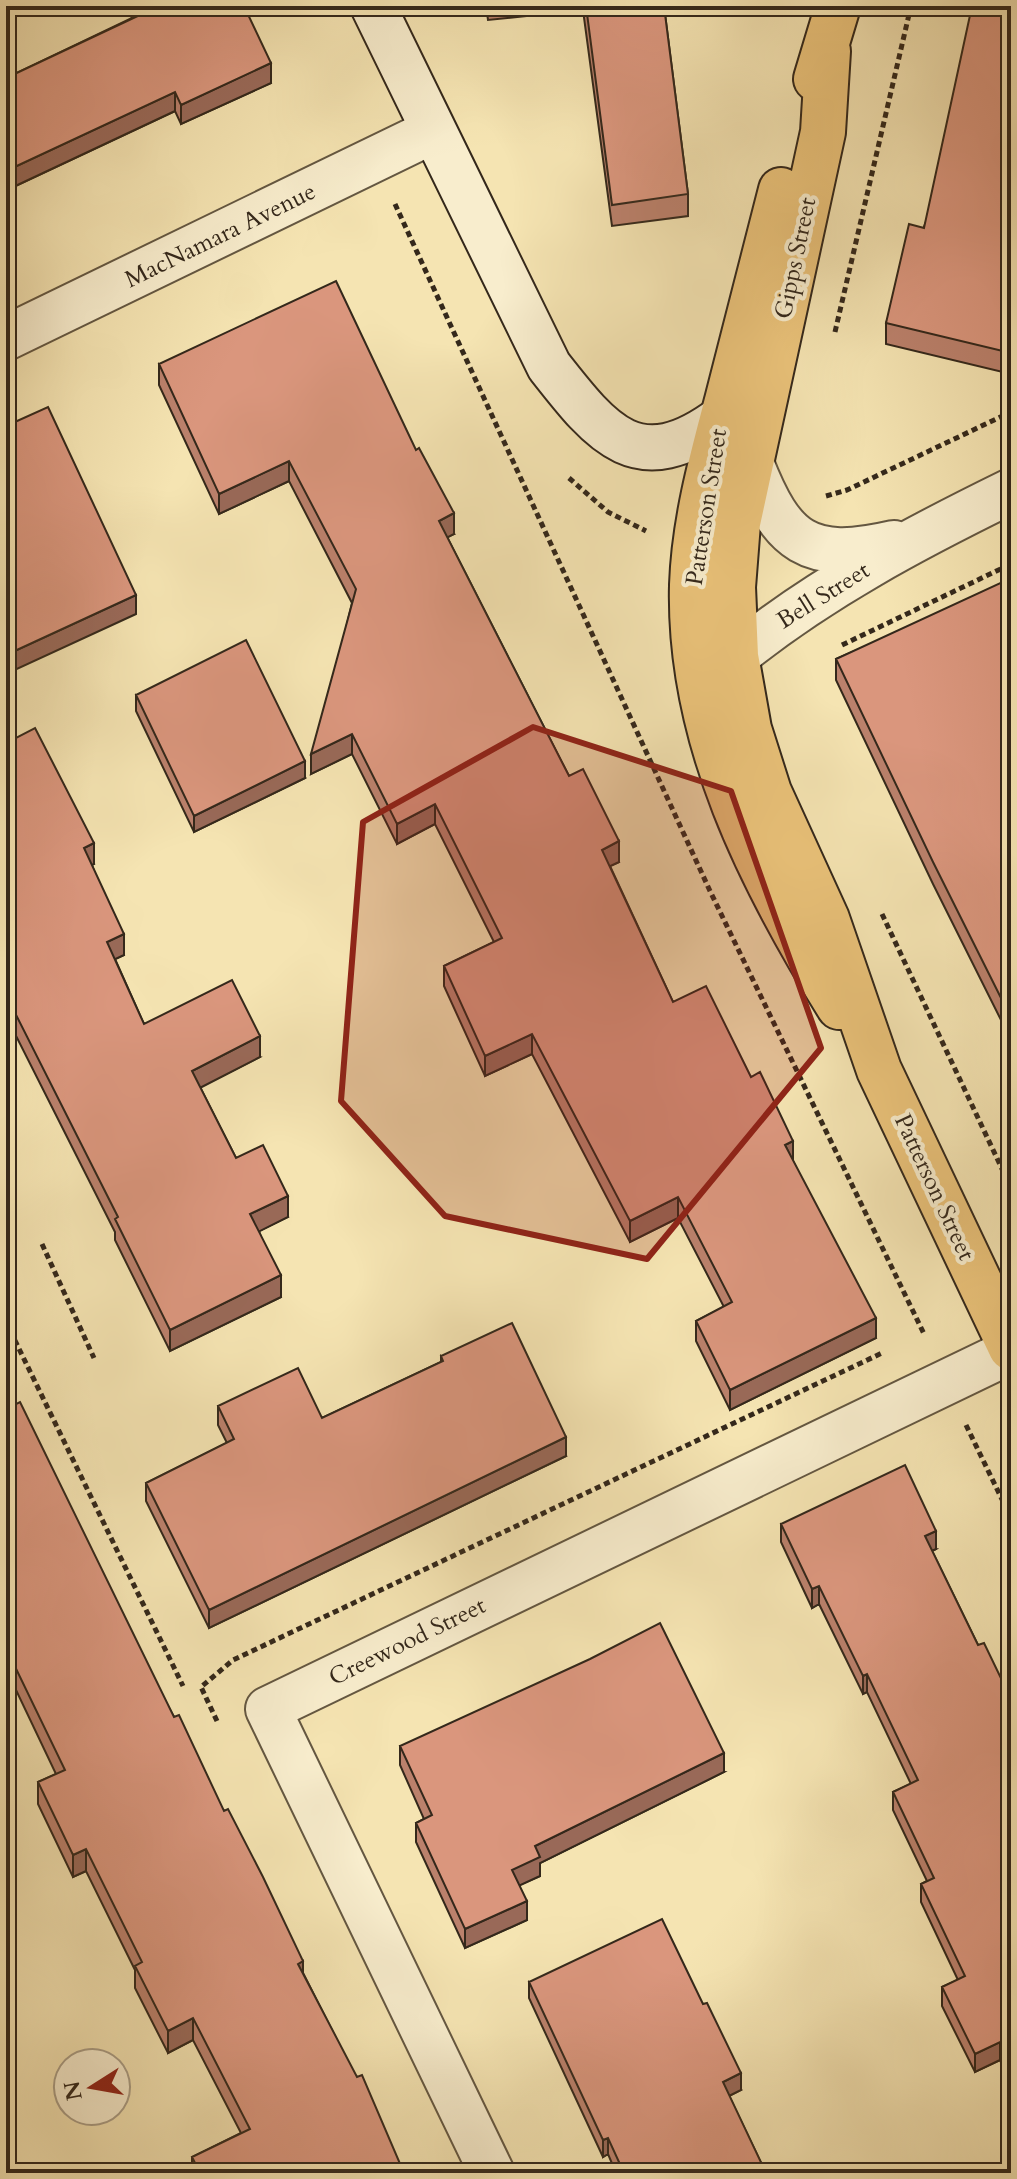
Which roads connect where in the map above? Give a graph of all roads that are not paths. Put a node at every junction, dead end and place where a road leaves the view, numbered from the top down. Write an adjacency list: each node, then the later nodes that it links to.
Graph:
1 (373, 6): 4 (street, Patterson Street)
2 (838, 6): 3 (main road, Gipps Street)
3 (828, 51): 6 (main road, Gipps Street); 7 (main road, Gipps Street)
4 (433, 131): 5 (street, MacNamara Avenue); 6 (street, Patterson Street)
5 (6, 338)
6 (722, 418): 11 (main road, Patterson Street)
7 (751, 463): 9 (street, Bell Street); 10 (main road, Patterson Street)
8 (1011, 491): 9 (street, Bell Street)
9 (912, 539): 10 (street, Bell Street)
10 (736, 656): 11 (main road, Patterson Street)
11 (879, 1070): 12 (main road, Patterson Street)
12 (1011, 1350): 13 (street, Creewood Street)
13 (492, 2173)

